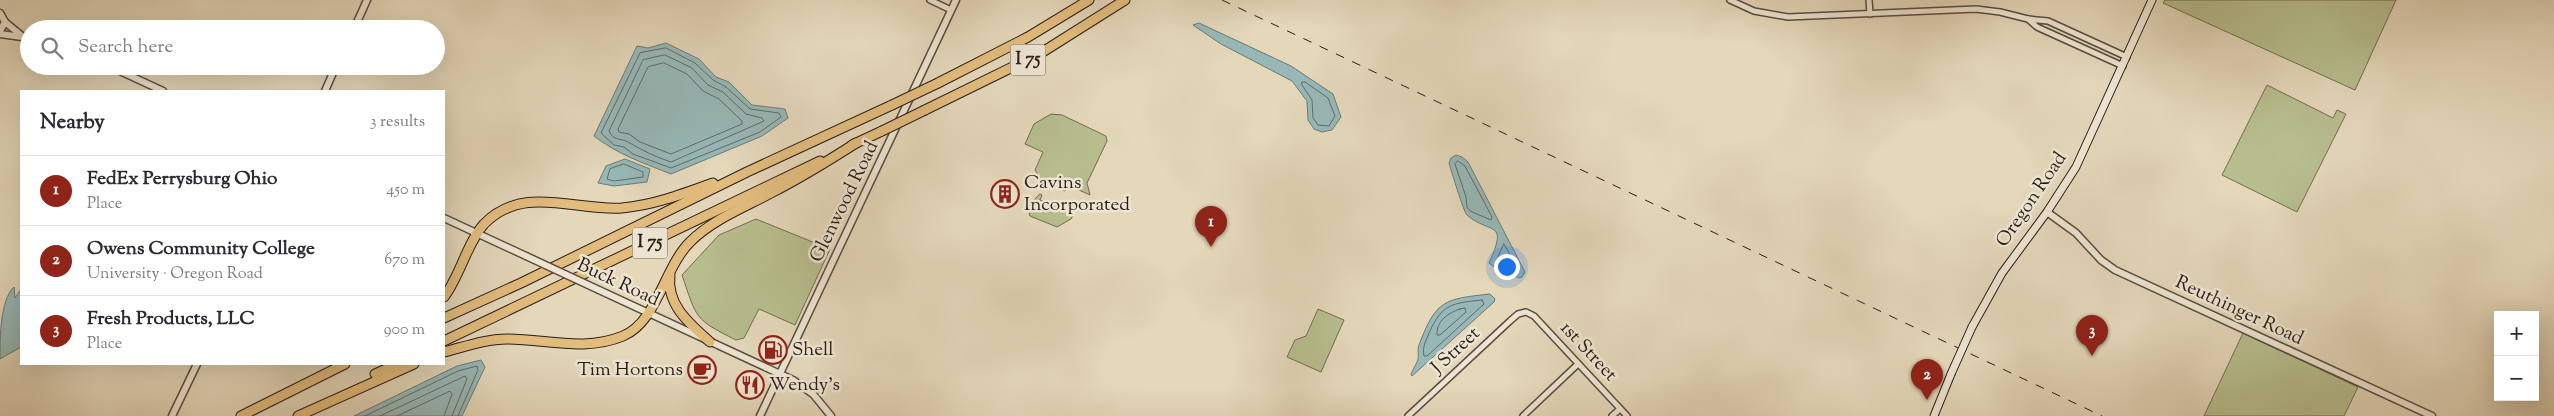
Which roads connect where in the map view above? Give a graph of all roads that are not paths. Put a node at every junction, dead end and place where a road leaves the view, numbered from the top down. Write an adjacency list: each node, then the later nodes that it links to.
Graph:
1 (367, 0): 13 (street)
2 (930, 0): 9 (street)
3 (956, 0): 9 (street, Glenwood Road)
4 (1089, 0): 25 (highway, I 75, bridge)
5 (1125, 0): 24 (highway, I 75, bridge)
6 (1730, 0): 11 (street)
7 (1869, 0): 11 (street)
8 (2152, 0): 18 (main road, Oregon Road)
9 (951, 10): 42 (street, Glenwood Road)
10 (0, 13): 14 (street)
11 (1870, 14): 12 (street)
12 (2028, 19): 18 (street); 19 (street)
13 (358, 20)
14 (5, 22): 15 (street); 16 (street)
15 (0, 32): 17 (street)
16 (20, 33)
17 (20, 37)
18 (2127, 57): 19 (main road, Oregon Road)
19 (2123, 66): 26 (main road, Oregon Road)
20 (128, 75): 22 (street)
21 (332, 75): 23 (street)
22 (161, 90)
23 (325, 90)
24 (856, 143): 29 (highway); 34 (highway, I 75)
25 (747, 172): 28 (highway); 33 (highway, I 75)
26 (2047, 212): 54 (main road, Oregon Road, bridge); 55 (street, Reuthinger Road)
27 (445, 218): 28 (street, Buck Road)
28 (477, 233): 30 (highway); 32 (street, Buck Road, bridge)
29 (672, 267): 32 (highway); 35 (highway)
30 (445, 295)
31 (1526, 312): 37 (street, 1st Street); 50 (street, J Street)
32 (648, 313): 35 (street, Buck Road); 36 (highway)
33 (445, 318)
34 (445, 341)
35 (710, 342): 42 (street, Buck Road)
36 (445, 352)
37 (1578, 364): 43 (street, 1st Street); 51 (street)
38 (197, 365): 44 (street)
39 (343, 365): 45 (highway)
40 (395, 365): 46 (highway)
41 (412, 365): 47 (highway)
42 (780, 374): 48 (street, Glenwood Road); 49 (street, Buck Road)
43 (1620, 409): 52 (street); 53 (street, 1st Street)
44 (172, 416)
45 (241, 416)
46 (289, 416)
47 (298, 416)
48 (760, 416)
49 (831, 416)
50 (1408, 416)
51 (1523, 416)
52 (1612, 416)
53 (1627, 416)
54 (1934, 416)
55 (2432, 416)

